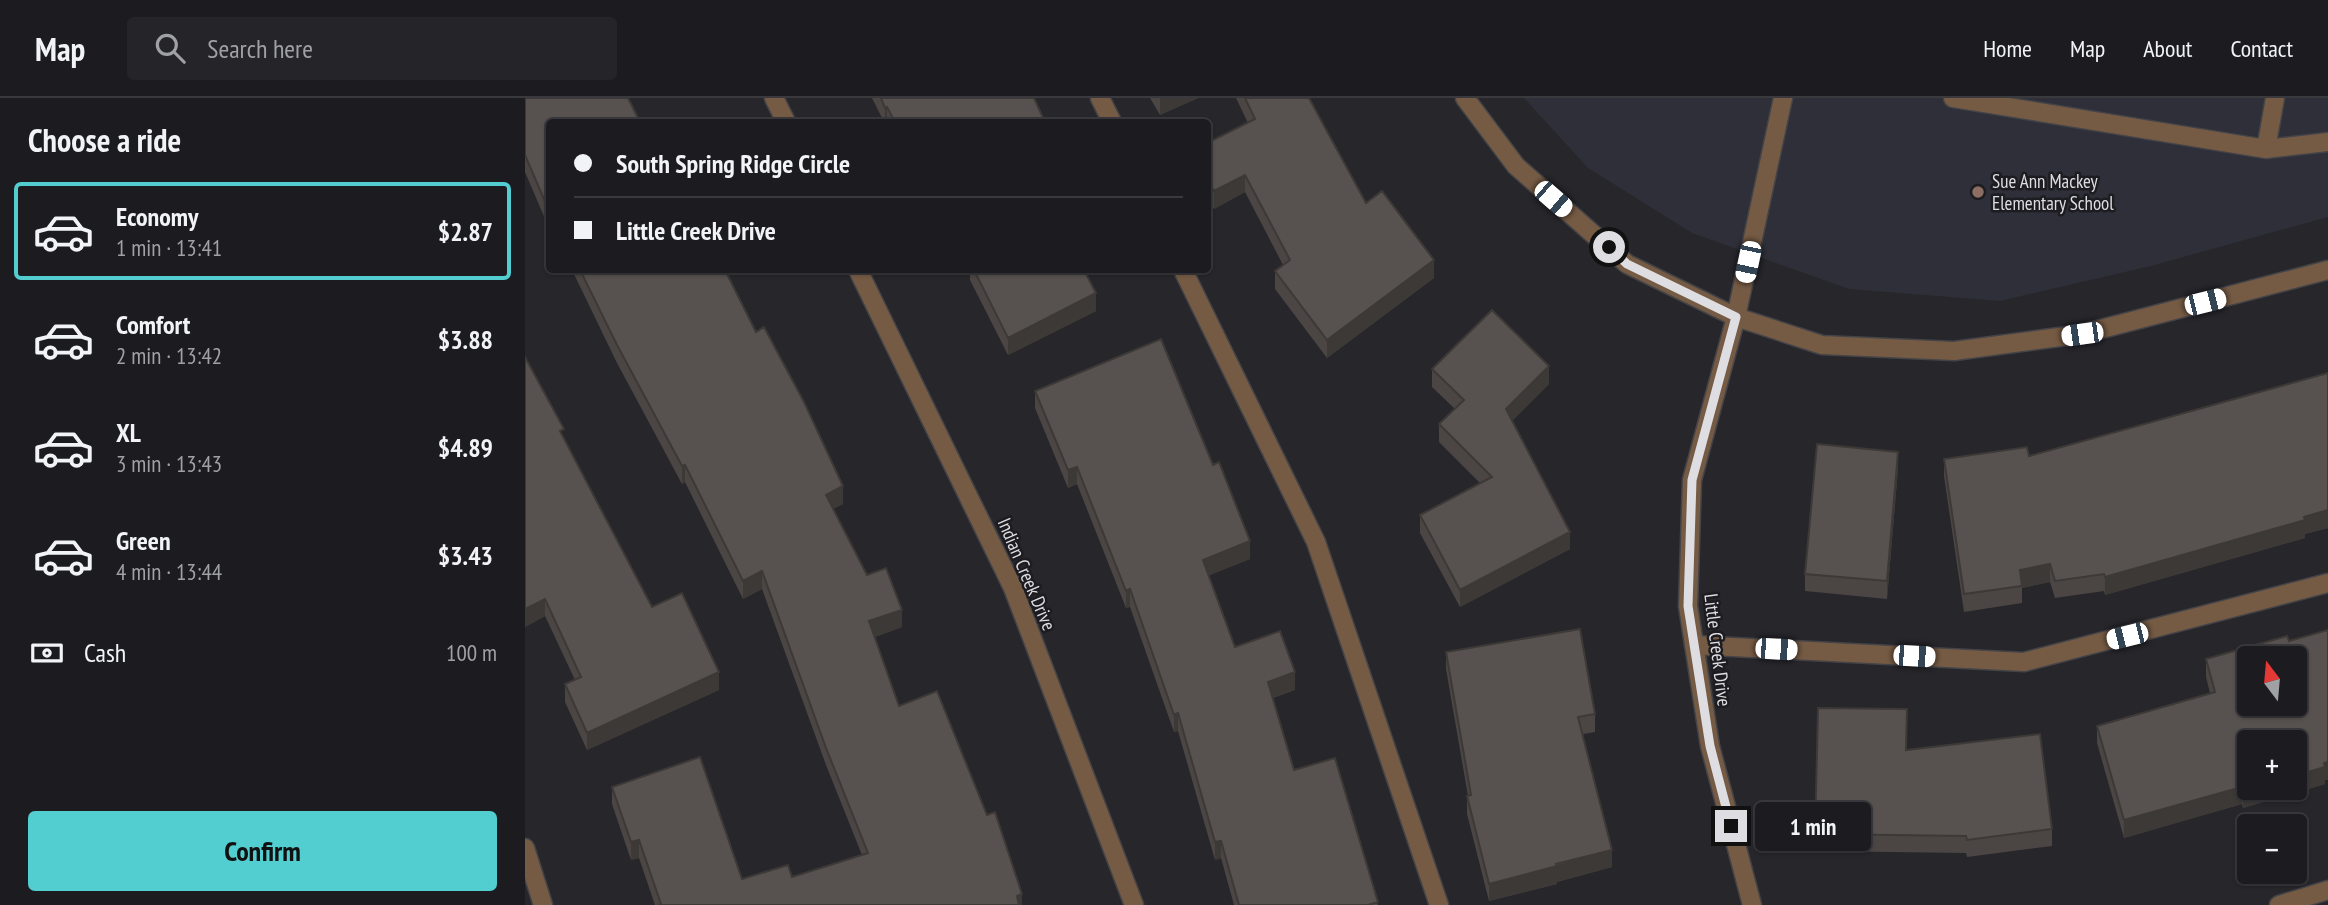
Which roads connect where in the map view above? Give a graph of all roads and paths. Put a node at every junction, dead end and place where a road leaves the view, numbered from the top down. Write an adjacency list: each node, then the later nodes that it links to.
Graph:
1 (774, 98): 7 (street)
2 (1100, 98): 8 (street)
3 (1465, 98): 14 (street)
4 (1783, 98): 14 (street, Little Creek Drive)
5 (1953, 98): 10 (street)
6 (2275, 98): 10 (street)
7 (784, 119)
8 (1110, 119)
9 (2328, 142): 10 (street)
10 (2266, 149)
11 (2328, 270): 14 (street)
12 (859, 273): 20 (street, Indian Creek Drive)
13 (1184, 273): 21 (street)
14 (1736, 317): 16 (street, Little Creek Drive)
15 (2328, 583): 16 (street)
16 (1693, 645): 22 (street, Little Creek Drive)
17 (525, 848): 19 (street)
18 (2328, 890): 23 (street)
19 (543, 905)
20 (1134, 905)
21 (1439, 905)
22 (1752, 905)
23 (2279, 905)

